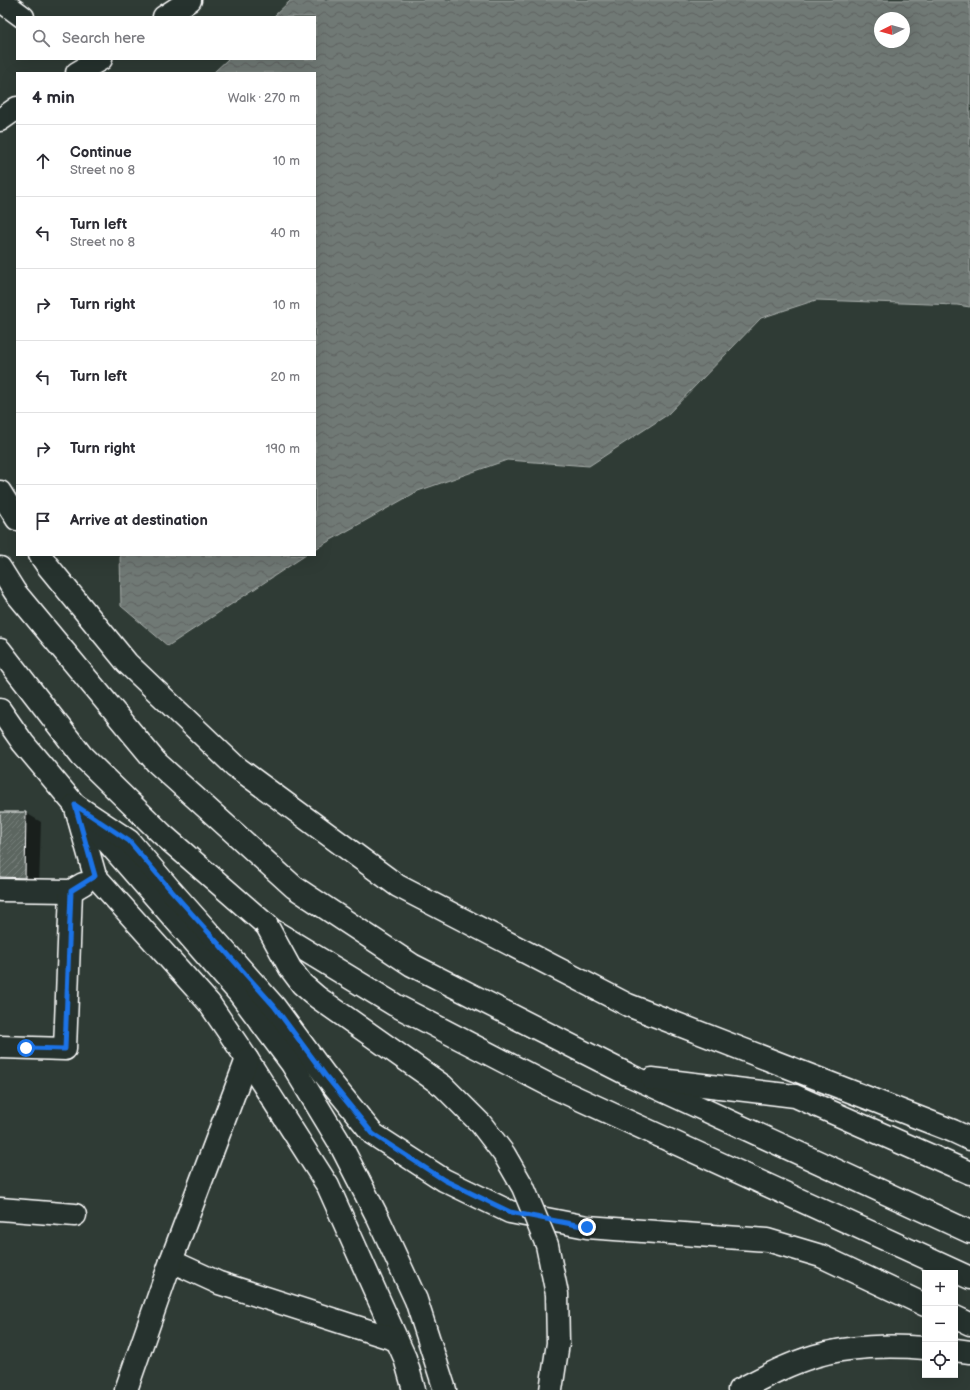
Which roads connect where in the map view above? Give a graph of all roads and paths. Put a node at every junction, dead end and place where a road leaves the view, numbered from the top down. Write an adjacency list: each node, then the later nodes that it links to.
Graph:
1 (0, 0): 3 (main road)
2 (190, 0): 4 (main road)
3 (22, 16)
4 (166, 16)
5 (16, 109): 6 (main road)
6 (0, 120)
7 (0, 492): 8 (main road)
8 (16, 517)
9 (45, 558): 21 (main road)
10 (0, 568): 20 (main road)
11 (0, 650): 17 (main road)
12 (0, 710): 13 (main road)
13 (75, 805): 14 (main road); 28 (main road); 38 (main road)
14 (95, 876): 16 (main road); 19 (main road)
15 (0, 890): 16 (main road)
16 (71, 891): 18 (main road)
17 (266, 924): 27 (main road); 39 (main road, bridge)
18 (0, 1048)
19 (247, 1059): 26 (main road); 32 (main road)
20 (631, 1076): 22 (main road); 25 (main road)
21 (970, 1139)
22 (970, 1173)
23 (0, 1209): 24 (main road)
24 (75, 1215)
25 (970, 1232)
26 (171, 1261): 32 (main road); 35 (main road)
27 (970, 1278)
28 (922, 1304)
29 (958, 1318): 30 (main road)
30 (970, 1324)
31 (922, 1348): 40 (main road)
32 (401, 1349): 36 (main road); 37 (main road)
33 (958, 1350): 34 (main road)
34 (970, 1352)
35 (126, 1390)
36 (397, 1390)
37 (414, 1390)
38 (445, 1390)
39 (551, 1390)
40 (739, 1390)

